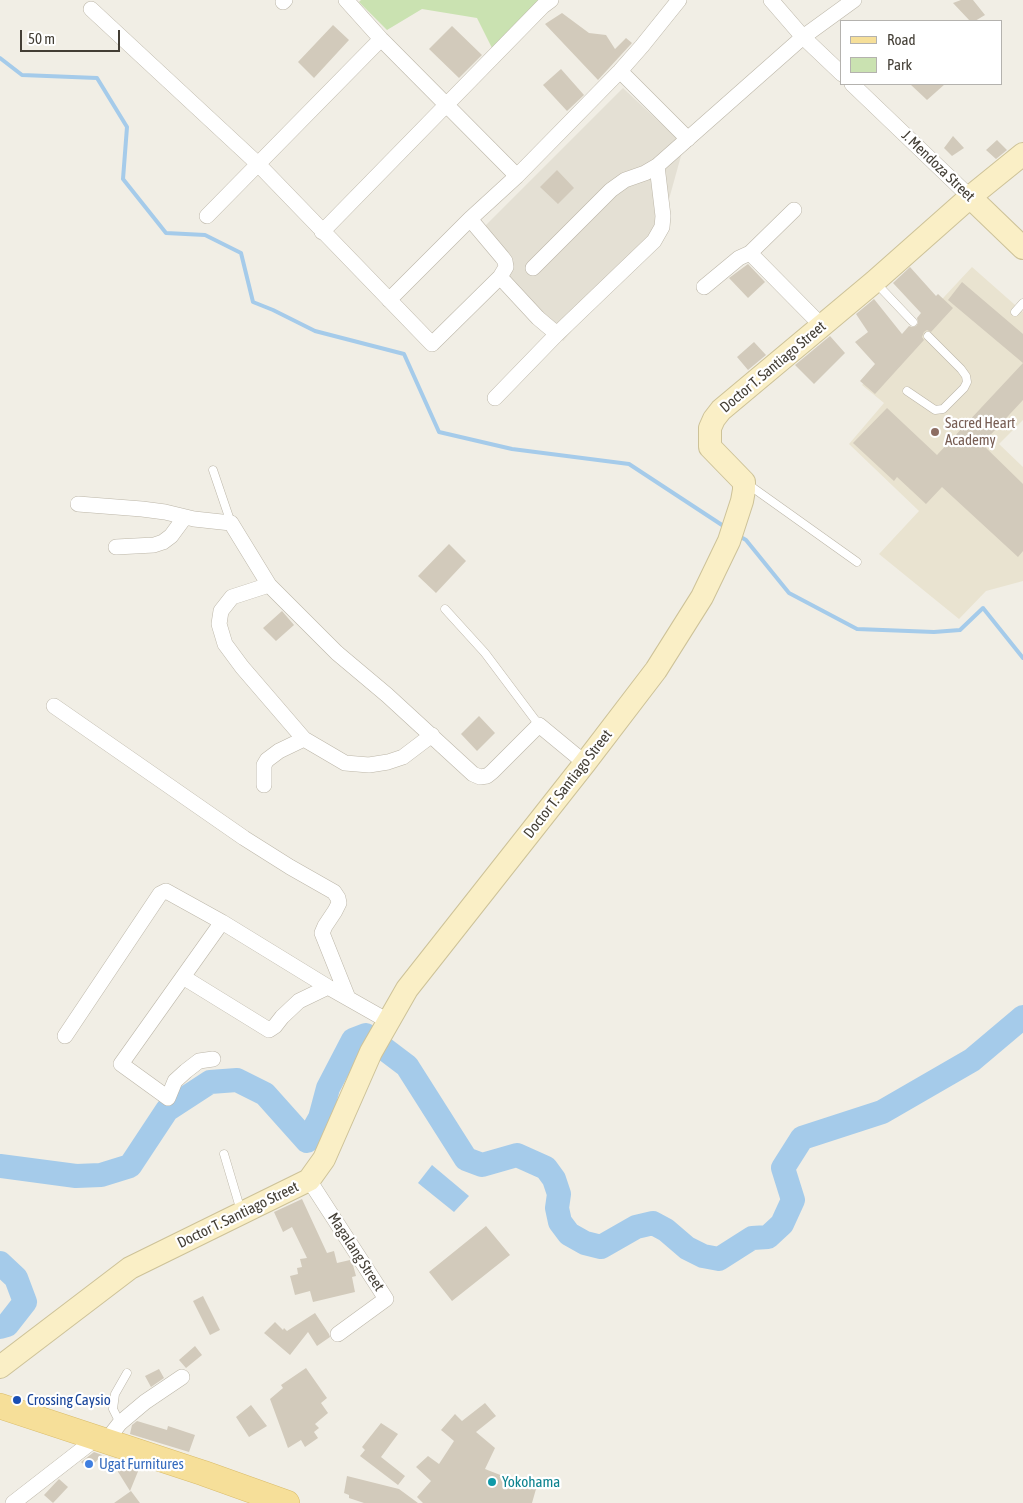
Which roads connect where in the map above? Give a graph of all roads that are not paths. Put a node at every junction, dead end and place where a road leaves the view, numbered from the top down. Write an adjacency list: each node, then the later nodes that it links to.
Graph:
1 (346, 0): 8 (street)
2 (551, 0): 12 (street)
3 (679, 0): 9 (street)
4 (772, 0): 7 (street)
5 (854, 0): 7 (street)
6 (91, 9): 15 (street)
7 (803, 37): 10 (street); 13 (street)
8 (381, 39): 12 (street); 15 (street)
9 (620, 71): 13 (street); 17 (street)
10 (840, 72)
11 (853, 85): 18 (street, J. Mendoza Street)
12 (446, 105): 17 (street); 22 (street)
13 (688, 139): 16 (street)
14 (1023, 154): 18 (street, Doctor T. Santiago Street)
15 (258, 164): 20 (street); 22 (street)
16 (657, 166): 25 (street); 34 (street)
17 (517, 176): 21 (street)
18 (970, 197): 23 (street, J. Mendoza Street); 27 (street, Doctor T. Santiago Street)
19 (794, 210): 24 (street)
20 (207, 216)
21 (470, 219): 26 (street); 29 (street)
22 (322, 232): 29 (street)
23 (1023, 248)
24 (750, 253): 28 (street); 33 (street)
25 (533, 268)
26 (500, 277): 29 (street); 34 (street)
27 (874, 282): 32 (lane); 33 (street, Doctor T. Santiago Street)
28 (704, 287)
29 (389, 300)
30 (1023, 304): 31 (lane)
31 (1014, 312)
32 (913, 322)
33 (822, 326): 39 (street, Doctor T. Santiago Street)
34 (557, 334): 37 (street)
35 (928, 336): 36 (lane)
36 (907, 391)
37 (495, 398)
38 (213, 470): 42 (lane)
39 (744, 482): 44 (lane); 51 (street, Doctor T. Santiago Street)
40 (78, 504): 41 (street)
41 (185, 517): 42 (street); 43 (street)
42 (231, 523): 45 (street)
43 (116, 547)
44 (857, 562)
45 (269, 585): 49 (street); 50 (street)
46 (444, 609): 48 (lane)
47 (54, 706): 56 (street)
48 (539, 725): 49 (street); 51 (street)
49 (432, 735): 50 (street)
50 (304, 739): 52 (street)
51 (585, 764): 57 (street, Doctor T. Santiago Street)
52 (264, 786)
53 (222, 922): 54 (street); 55 (street); 58 (street)
54 (183, 978): 55 (street); 59 (street)
55 (328, 987): 56 (street)
56 (348, 998): 57 (street)
57 (387, 1023): 61 (street, Doctor T. Santiago Street)
58 (65, 1036)
59 (212, 1059)
60 (224, 1154): 62 (lane)
61 (309, 1180): 62 (street, Doctor T. Santiago Street); 63 (street, Magalang Street)
62 (242, 1213): 64 (street, Doctor T. Santiago Street)
63 (338, 1334)
64 (0, 1367)
65 (127, 1373): 68 (lane)
66 (182, 1377): 68 (street)
67 (0, 1406): 68 (main road)
68 (108, 1434): 69 (street); 70 (main road)
69 (13, 1503)
70 (287, 1503)

